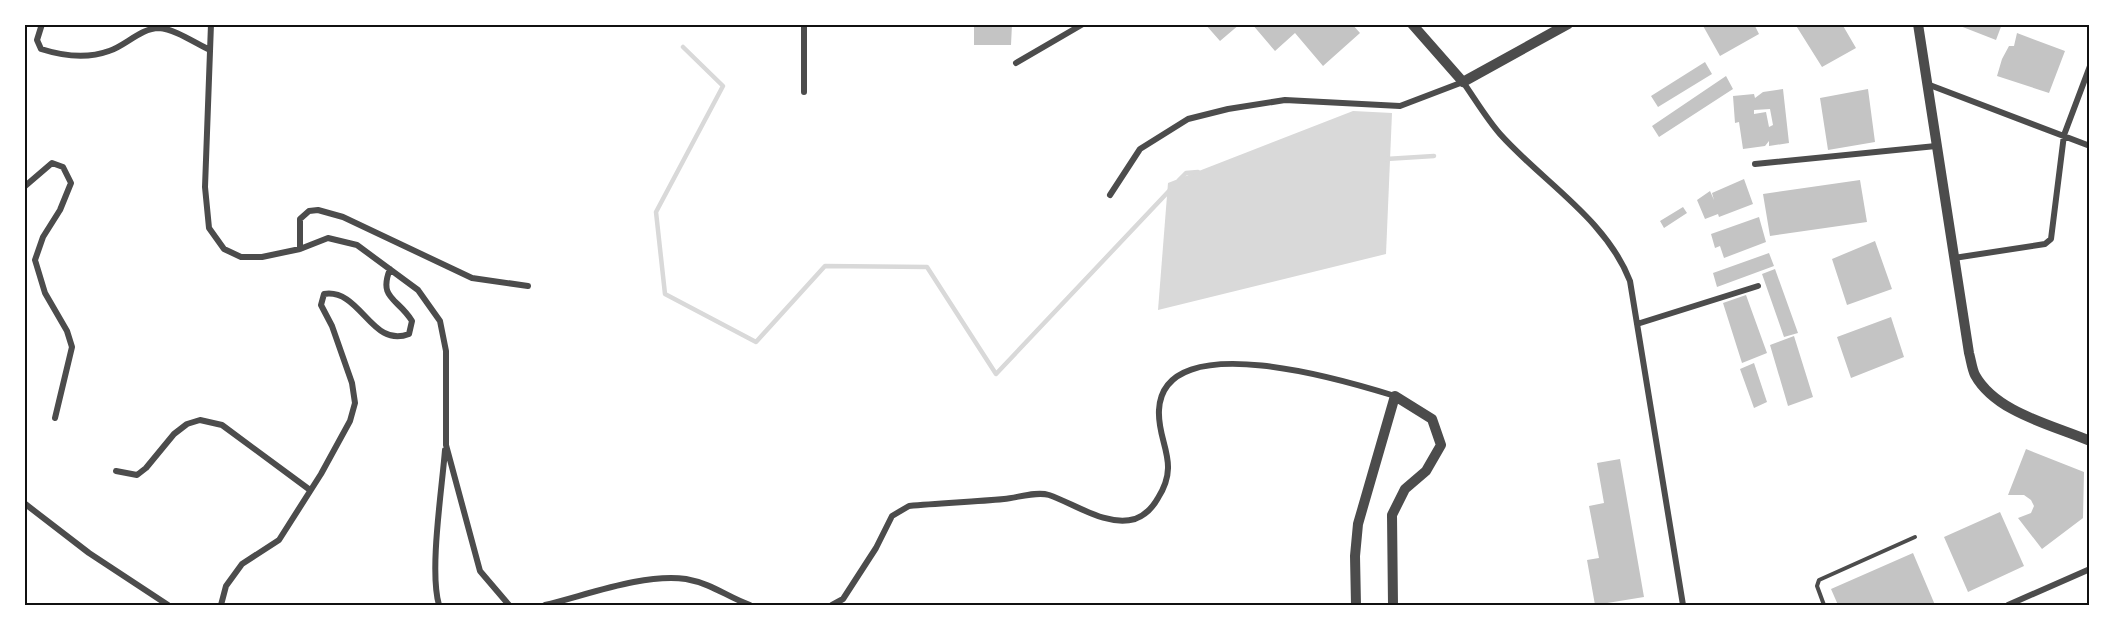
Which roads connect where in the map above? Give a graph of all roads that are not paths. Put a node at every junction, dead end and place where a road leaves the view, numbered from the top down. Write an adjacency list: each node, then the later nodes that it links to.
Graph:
1 (42, 24): 8 (street)
2 (211, 24): 8 (street)
3 (804, 24): 13 (street)
4 (1083, 24): 9 (street)
5 (1412, 24): 11 (street)
6 (1568, 24): 11 (street)
7 (1918, 24): 12 (street)
8 (210, 50): 20 (street)
9 (1016, 63)
10 (2090, 66): 14 (street)
11 (1462, 82): 19 (street); 25 (street)
12 (1927, 84): 14 (street); 15 (street)
13 (804, 92)
14 (2064, 135): 16 (street); 21 (street)
15 (1936, 146): 17 (street); 21 (street)
16 (2090, 146)
17 (1755, 164)
18 (24, 187): 27 (street)
19 (1110, 195)
20 (300, 249): 22 (street); 23 (street)
21 (1954, 258): 28 (street)
22 (390, 269): 29 (street); 31 (street)
23 (528, 286)
24 (1758, 286): 25 (street)
25 (1637, 324): 44 (street)
26 (1395, 396): 41 (street); 42 (street); 43 (street)
27 (55, 418)
28 (2090, 441)
29 (446, 445): 37 (street); 38 (street)
30 (116, 471): 31 (street)
31 (310, 490): 36 (street)
32 (24, 504): 35 (street)
33 (1915, 537): 45 (lane)
34 (2090, 569): 46 (street)
35 (168, 605)
36 (221, 605)
37 (439, 605)
38 (508, 605)
39 (545, 605): 40 (street)
40 (750, 605)
41 (832, 605)
42 (1356, 605)
43 (1394, 605)
44 (1683, 605)
45 (1824, 605)
46 (2008, 605)

